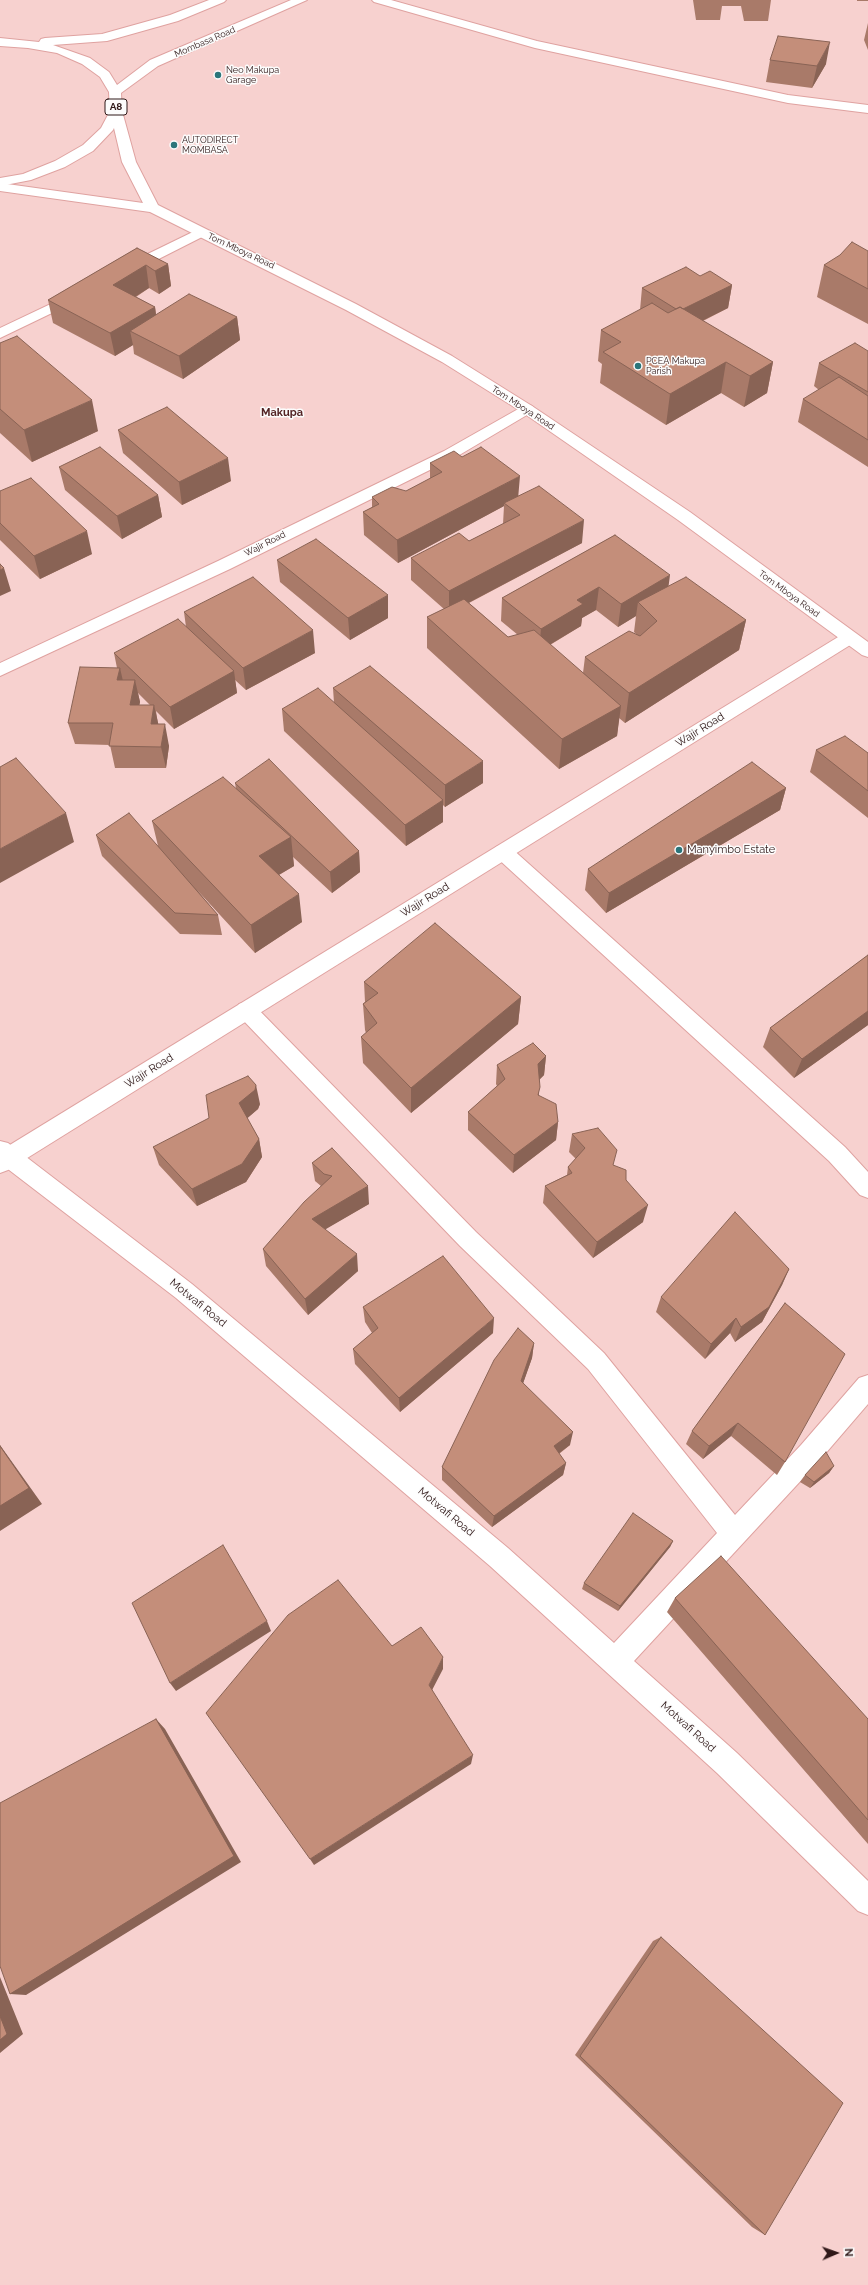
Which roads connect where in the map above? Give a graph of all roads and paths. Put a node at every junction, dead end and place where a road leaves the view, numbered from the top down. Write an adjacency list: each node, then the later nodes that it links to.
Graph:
1 (220, 0): 5 (main road, A8)
2 (301, 0): 6 (main road, Mombasa Road / A8)
3 (378, 0): 7 (main road)
4 (0, 42): 5 (main road, A8)
5 (28, 44): 6 (main road, A8)
6 (115, 92): 8 (main road, A8)
7 (868, 109)
8 (116, 111): 9 (main road, A8); 11 (main road)
9 (0, 182)
10 (0, 187): 11 (main road, Tom Mboya Road)
11 (153, 208): 12 (main road, Tom Mboya Road)
12 (201, 232): 13 (main road); 16 (main road, Tom Mboya Road)
13 (116, 275)
14 (89, 289): 15 (main road)
15 (0, 334)
16 (527, 410): 17 (main road, Tom Mboya Road); 19 (main road, Wajir Road)
17 (849, 638): 18 (main road, Tom Mboya Road); 20 (main road, Wajir Road)
18 (868, 651)
19 (0, 670)
20 (503, 852): 21 (main road, Wajir Road); 23 (main road)
21 (246, 1010): 22 (main road, Wajir Road); 25 (main road)
22 (3, 1157): 26 (main road, Motwafi Road)
23 (868, 1188)
24 (868, 1386): 25 (main road)
25 (734, 1534): 26 (main road)
26 (615, 1661): 27 (main road, Motwafi Road)
27 (868, 1901)

